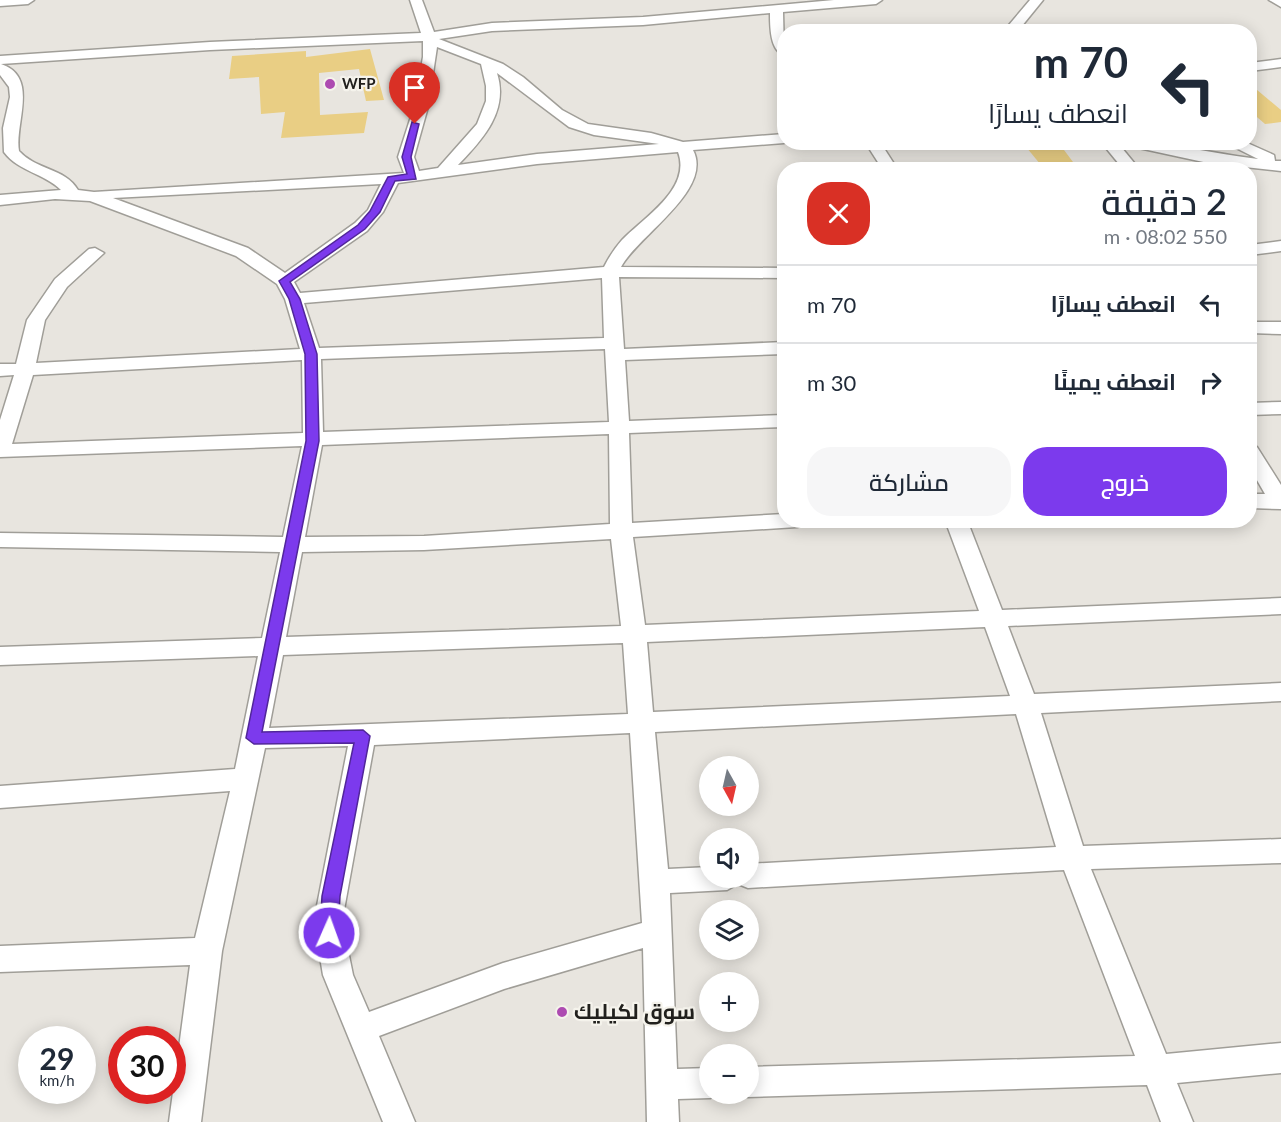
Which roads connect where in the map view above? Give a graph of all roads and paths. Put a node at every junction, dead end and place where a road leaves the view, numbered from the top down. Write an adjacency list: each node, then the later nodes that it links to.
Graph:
1 (28, 0): 6 (street)
2 (416, 0): 12 (street)
3 (876, 0): 7 (street)
4 (1037, 0): 10 (street)
5 (1275, 0): 8 (street)
6 (0, 2)
7 (795, 3): 9 (street)
8 (1281, 3)
9 (777, 8): 11 (street); 12 (street)
10 (1017, 24)
11 (777, 33)
12 (429, 39): 13 (street); 14 (street); 28 (street)
13 (0, 60)
14 (487, 62): 19 (street); 27 (street)
15 (1281, 63): 16 (street)
16 (1257, 65)
17 (0, 68): 30 (street)
18 (777, 139): 19 (street)
19 (684, 148): 27 (street); 35 (street)
20 (1115, 150): 23 (street)
21 (1169, 150): 24 (street)
22 (1248, 150): 26 (street)
23 (1126, 162)
24 (1244, 162)
25 (1257, 163): 26 (street)
26 (1281, 165)
27 (443, 172): 28 (street)
28 (413, 177): 29 (street)
29 (392, 179): 30 (street); 37 (street)
30 (79, 194): 31 (street); 37 (street)
31 (0, 200)
32 (1281, 246): 33 (street)
33 (1257, 249)
34 (95, 253): 44 (street)
35 (610, 272): 36 (street); 37 (street); 41 (street)
36 (777, 273)
37 (289, 290): 42 (street)
38 (1257, 328): 39 (street)
39 (1281, 328)
40 (777, 348): 41 (street)
41 (613, 349): 42 (street); 48 (street)
42 (311, 354): 44 (street); 49 (street)
43 (0, 370): 44 (street)
44 (25, 370): 50 (street)
45 (1281, 408): 46 (street)
46 (1257, 409)
47 (777, 421): 48 (street)
48 (619, 428): 49 (street); 56 (street)
49 (313, 441): 50 (street); 58 (street)
50 (0, 451)
51 (1257, 463): 53 (street)
52 (1257, 501): 53 (street)
53 (1280, 501)
54 (777, 521): 56 (street)
55 (959, 528): 60 (street)
56 (621, 530): 58 (street); 61 (street)
57 (0, 540): 58 (street)
58 (292, 545): 62 (street)
59 (1281, 606): 60 (street)
60 (995, 618): 61 (street); 65 (street)
61 (634, 634): 62 (street); 66 (street)
62 (271, 645): 63 (street); 68 (street)
63 (0, 656)
64 (1281, 693): 65 (street)
65 (1025, 703): 66 (street); 72 (street)
66 (642, 722): 67 (street); 75 (street)
67 (363, 736): 68 (street); 79 (street)
68 (254, 738): 69 (street)
69 (246, 779): 70 (street); 77 (street)
70 (0, 797)
71 (1281, 851): 72 (street)
72 (1073, 858): 73 (street); 81 (street)
73 (759, 875)
74 (699, 880): 75 (street)
75 (655, 882): 76 (street)
76 (657, 931): 79 (street); 84 (street)
77 (207, 951): 78 (street); 85 (street)
78 (0, 959)
79 (361, 1029): 86 (street)
80 (1281, 1058): 81 (street)
81 (1157, 1070): 82 (street); 88 (street)
82 (759, 1082)
83 (699, 1083): 84 (street)
84 (660, 1085): 87 (street)
85 (185, 1122)
86 (399, 1122)
87 (663, 1122)
88 (1177, 1122)

